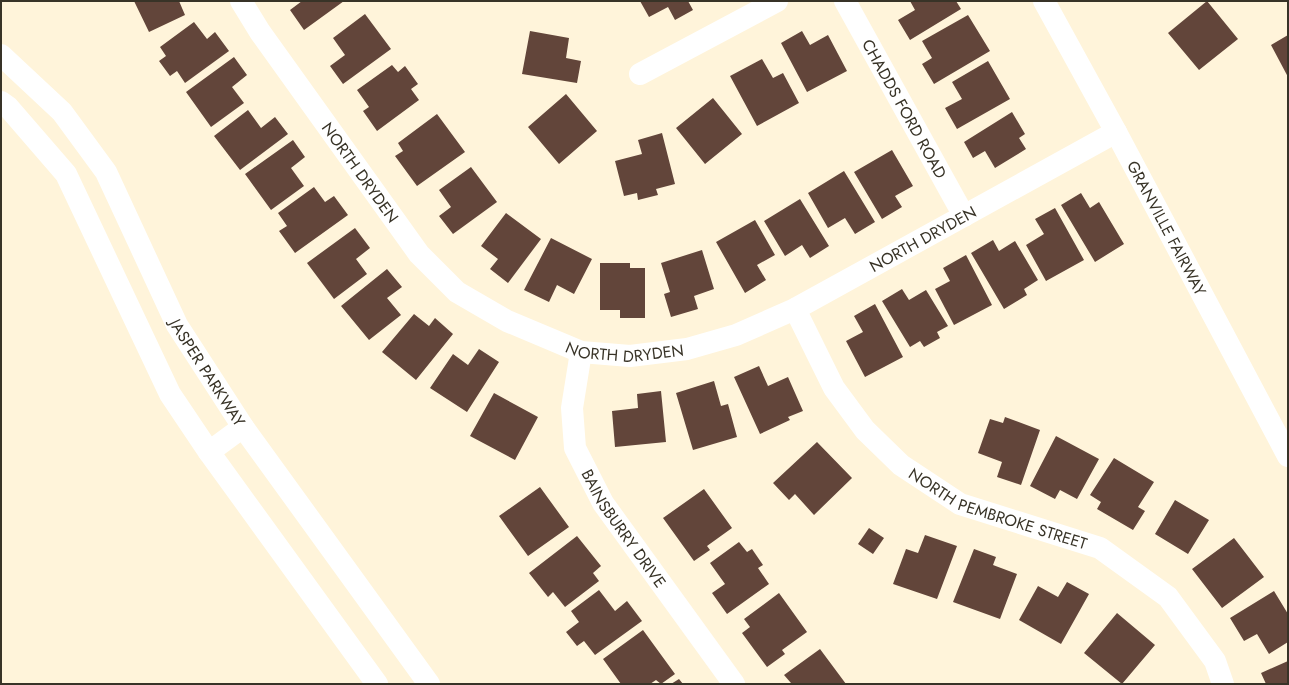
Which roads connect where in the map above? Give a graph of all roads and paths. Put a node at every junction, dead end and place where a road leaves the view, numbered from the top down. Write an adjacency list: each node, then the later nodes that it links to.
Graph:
1 (241, 1): 11 (street, NORTH DRYDEN)
2 (777, 1): 6 (street)
3 (845, 1): 9 (street, CHADDS FORD ROAD)
4 (1044, 1): 8 (street, GRANVILLE FAIRWAY)
5 (1, 55): 12 (street, JASPER PARKWAY)
6 (640, 74)
7 (1, 102): 13 (street)
8 (1116, 132): 9 (street, NORTH DRYDEN); 14 (street, GRANVILLE FAIRWAY)
9 (964, 216): 10 (street, NORTH DRYDEN)
10 (795, 309): 11 (street, NORTH DRYDEN); 18 (street, NORTH PEMBROKE STREET)
11 (580, 352): 17 (street, BAINSBURRY DRIVE)
12 (243, 427): 13 (street); 16 (street, JASPER PARKWAY)
13 (209, 452): 15 (street)
14 (1288, 456)
15 (377, 684)
16 (429, 684)
17 (734, 684)
18 (1224, 684)

